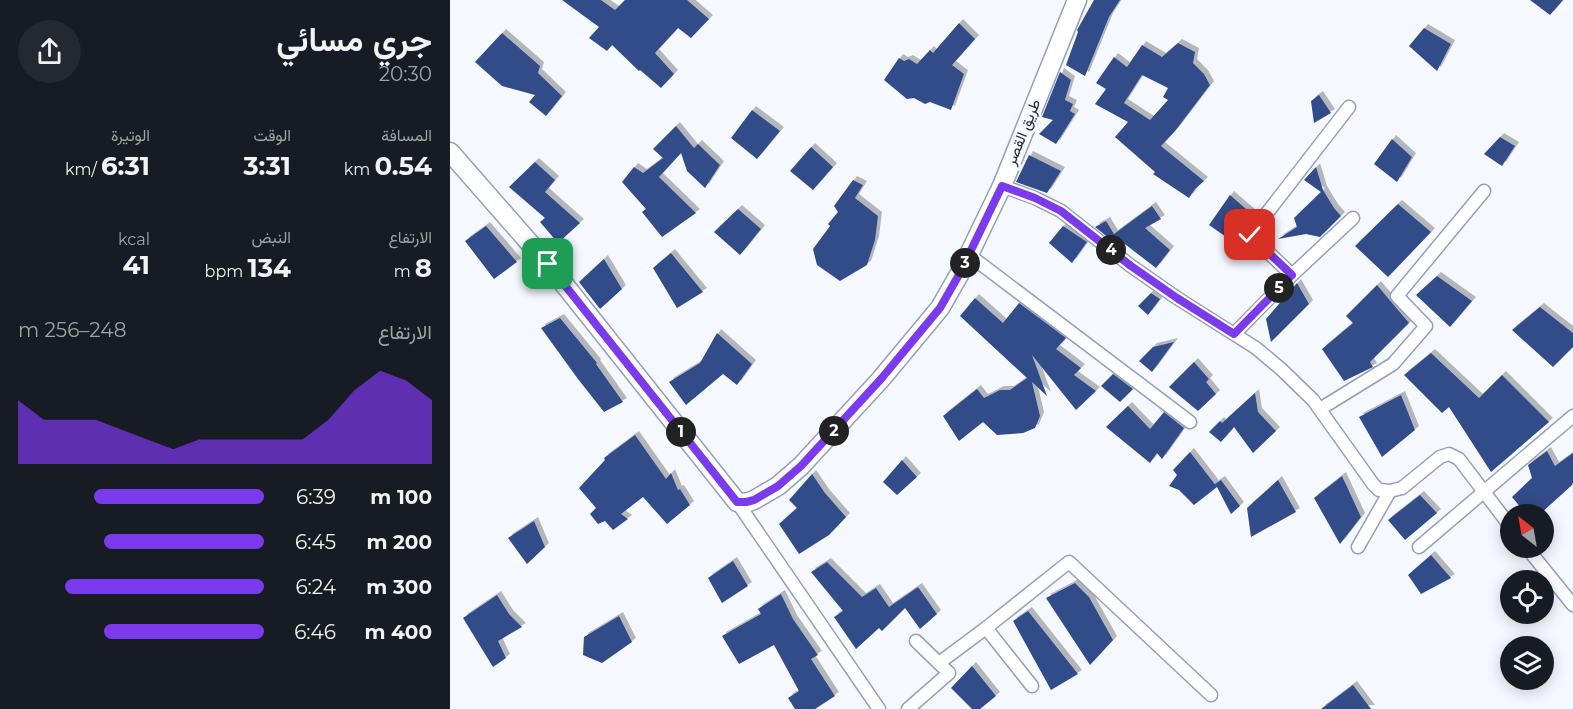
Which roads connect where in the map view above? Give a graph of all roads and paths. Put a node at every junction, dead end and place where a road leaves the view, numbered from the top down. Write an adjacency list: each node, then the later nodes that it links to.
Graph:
1 (1077, 0): 4 (street, طريق القصر)
2 (1349, 107): 8 (street)
3 (450, 152): 15 (street)
4 (1002, 186): 7 (street, طريق القصر); 9 (street)
5 (1484, 191): 10 (street)
6 (1353, 218): 8 (street)
7 (969, 255): 12 (street); 15 (street, طريق القصر)
8 (1292, 275): 9 (street)
9 (1234, 334): 10 (street)
10 (1320, 409): 13 (street)
11 (1573, 416): 14 (street)
12 (1190, 422)
13 (1390, 491): 14 (street); 17 (street)
14 (1485, 492): 16 (street); 18 (street)
15 (737, 502): 26 (street)
16 (1500, 512)
17 (1358, 547)
18 (1419, 548)
19 (1535, 558): 20 (street)
20 (1573, 605)
21 (986, 628): 23 (street); 24 (street); 25 (street)
22 (916, 640): 23 (street)
23 (939, 663): 27 (street)
24 (1032, 686)
25 (1211, 695)
26 (879, 709)
27 (908, 709)

